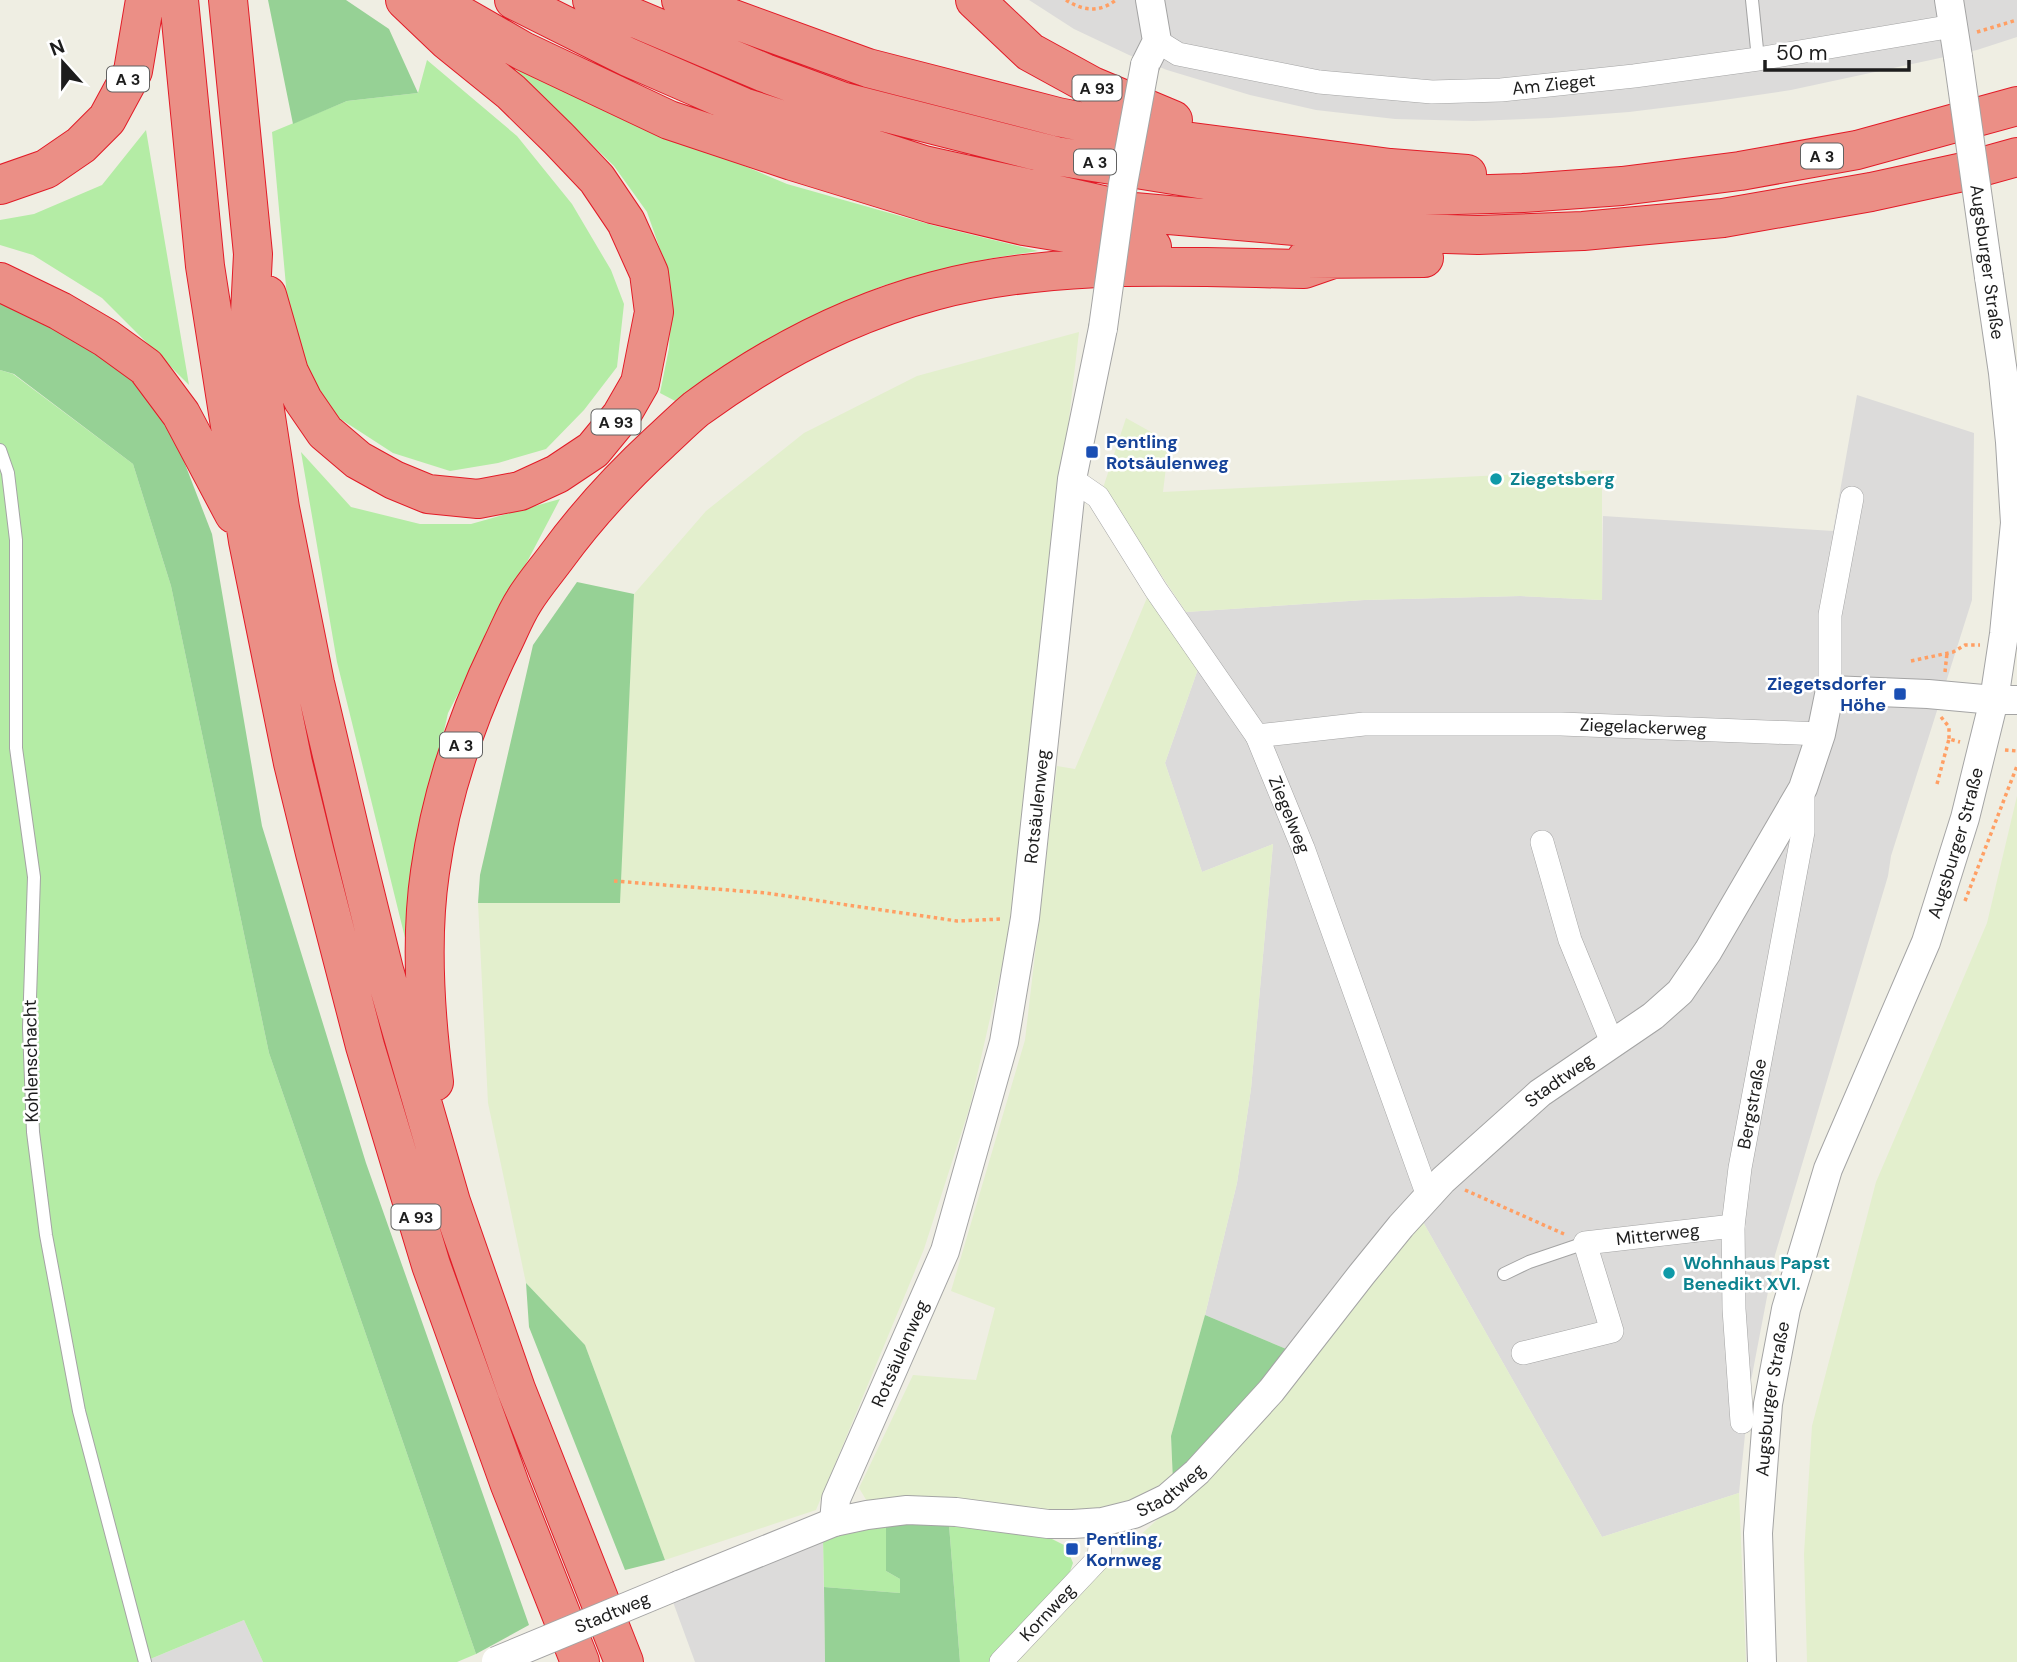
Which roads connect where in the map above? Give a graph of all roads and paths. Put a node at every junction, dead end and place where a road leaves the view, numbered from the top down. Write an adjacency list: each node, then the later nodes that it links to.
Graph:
1 (145, 0): 21 (highway, A 3)
2 (179, 0): 30 (highway, A 93)
3 (228, 0): 24 (highway, A 93)
4 (405, 0): 24 (highway, A 93)
5 (434, 0): 25 (highway, A 3)
6 (514, 0): 23 (highway, A 3)
7 (592, 0): 22 (highway, A 3)
8 (681, 0): 19 (highway)
9 (975, 0): 19 (highway, A 93)
10 (1066, 0): 11 (path)
11 (1116, 0)
12 (1150, 0): 16 (street)
13 (1752, 0): 17 (lane)
14 (2017, 20): 15 (path)
15 (1954, 30): 17 (street, Am Zieget); 31 (street, Augsburger Straße, bridge)
16 (1151, 53): 17 (street, Am Zieget); 28 (street, Rotsäulenweg, bridge)
17 (1758, 59)
18 (2017, 106): 22 (highway, A 3)
19 (1236, 147): 22 (highway)
20 (2017, 157): 23 (highway, A 3)
21 (0, 185)
22 (1622, 186)
23 (1583, 231): 25 (highway, A 3)
24 (253, 254): 45 (highway, A 93)
25 (1331, 260): 45 (highway, A 3)
26 (0, 282): 30 (highway, A 93)
27 (0, 450): 53 (lane, Kohlenschacht)
28 (1072, 479): 36 (street, Ziegelweg); 42 (street, Rotsäulenweg)
29 (1852, 498): 33 (street)
30 (248, 541): 55 (highway, A 93)
31 (2003, 644): 32 (path); 34 (street, Augsburger Straße)
32 (1911, 661)
33 (1830, 690): 34 (street); 35 (street)
34 (2006, 700): 58 (street, Augsburger Straße)
35 (1821, 734): 36 (street, Ziegelackerweg); 38 (street, Stadtweg)
36 (1257, 736): 44 (street, Ziegelweg)
37 (2017, 766): 41 (path)
38 (1803, 788): 43 (street, Stadtweg); 46 (street, Bergstraße)
39 (1542, 842): 43 (street, Stadtweg)
40 (614, 881): 42 (path)
41 (1965, 902)
42 (1025, 918): 52 (street, Rotsäulenweg)
43 (1613, 1045): 44 (street, Stadtweg)
44 (1435, 1188): 47 (path); 51 (street, Stadtweg)
45 (451, 1202): 56 (highway, A 93)
46 (1733, 1226): 47 (street, Mitterweg); 50 (street, Bergstraße)
47 (1585, 1243): 48 (lane, Mitterweg); 49 (street)
48 (1504, 1274)
49 (1523, 1353)
50 (1742, 1422)
51 (1102, 1521): 52 (street, Stadtweg); 57 (street, Kornweg)
52 (834, 1522): 54 (street, Stadtweg, bridge)
53 (145, 1662)
54 (495, 1662)
55 (580, 1662)
56 (624, 1662)
57 (1001, 1662)
58 (1762, 1662)

